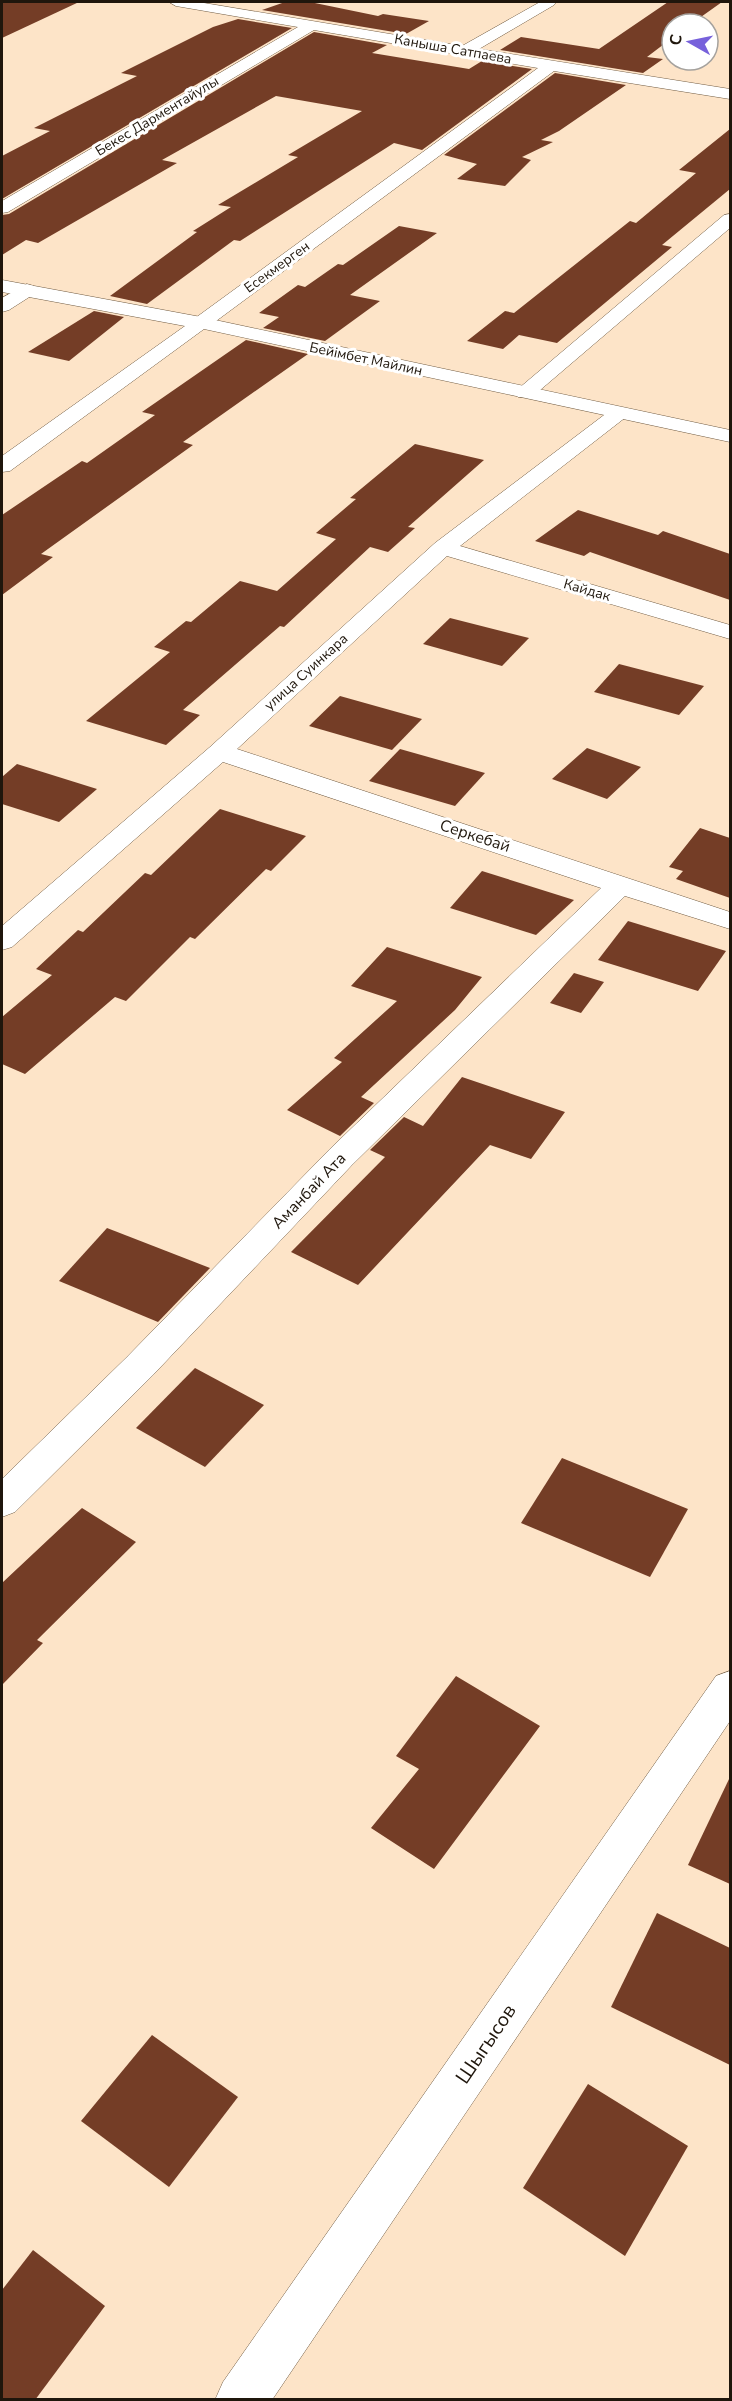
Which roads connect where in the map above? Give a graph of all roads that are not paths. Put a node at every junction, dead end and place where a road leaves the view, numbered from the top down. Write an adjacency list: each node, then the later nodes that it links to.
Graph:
1 (176, 2): 3 (street, Каныша Сатпаева)
2 (549, 2): 4 (street)
3 (312, 25): 4 (street, Каныша Сатпаева); 7 (street, Бекес Дарментайулы)
4 (465, 51): 5 (street, Каныша Сатпаева)
5 (551, 66): 6 (street, Каныша Сатпаева); 13 (street, Eсекмерген)
6 (730, 94)
7 (2, 208)
8 (730, 219): 9 (street)
9 (721, 237): 14 (street)
10 (2, 286): 11 (street, Бейімбет Майлин)
11 (27, 290): 12 (street); 13 (street, Бейімбет Майлин)
12 (2, 306)
13 (201, 323): 14 (street, Бейімбет Майлин); 17 (street, Eсекмерген)
14 (525, 393): 15 (street, Бейімбет Майлин)
15 (619, 413): 16 (street, Бейімбет Майлин); 18 (street, улица Суинкара)
16 (730, 436)
17 (2, 465)
18 (442, 548): 19 (street, Кайдак); 20 (street, улица Суинкара)
19 (730, 632)
20 (219, 752): 21 (street, Серкебай); 23 (street, улица Суинкара)
21 (621, 884): 22 (street, Серкебай); 24 (street, Аманбай Ата)
22 (730, 921)
23 (2, 941)
24 (2, 1502)
25 (730, 1688): 26 (street, Шыгысов)
26 (242, 2400)

